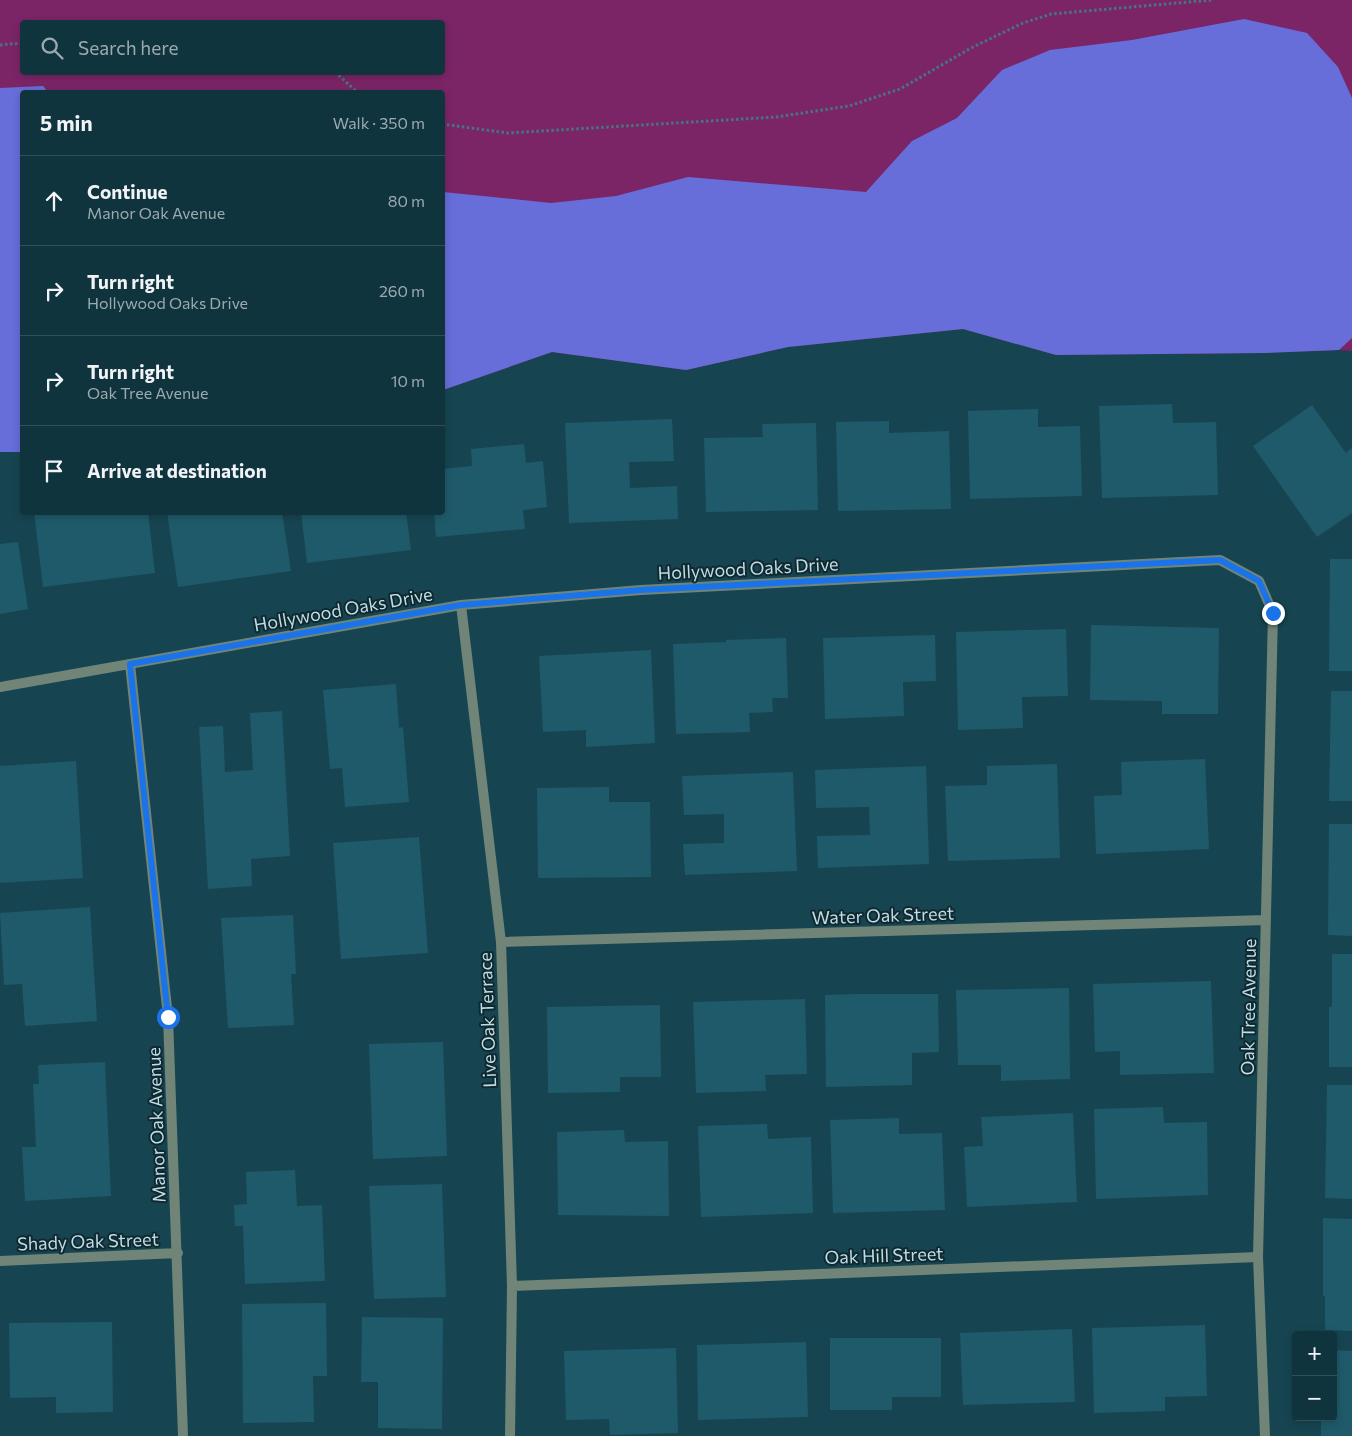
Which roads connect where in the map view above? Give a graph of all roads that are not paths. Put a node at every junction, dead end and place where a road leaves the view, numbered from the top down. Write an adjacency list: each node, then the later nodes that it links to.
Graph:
1 (1259, 581): 2 (street, Hollywood Oaks Drive); 5 (street, Oak Tree Avenue)
2 (461, 605): 3 (street, Hollywood Oaks Drive); 6 (street, Live Oak Terrace)
3 (130, 664): 4 (street, Hollywood Oaks Drive); 7 (street, Manor Oak Avenue)
4 (0, 687)
5 (1266, 920): 6 (street, Water Oak Street); 8 (street, Oak Tree Avenue)
6 (501, 942): 10 (street, Live Oak Terrace)
7 (178, 1253): 9 (street, Shady Oak Street); 11 (street, Manor Oak Avenue)
8 (1258, 1257): 10 (street, Oak Hill Street); 13 (street, Oak Tree Avenue)
9 (0, 1261)
10 (512, 1286): 12 (street, Live Oak Terrace)
11 (183, 1436)
12 (510, 1436)
13 (1265, 1436)

